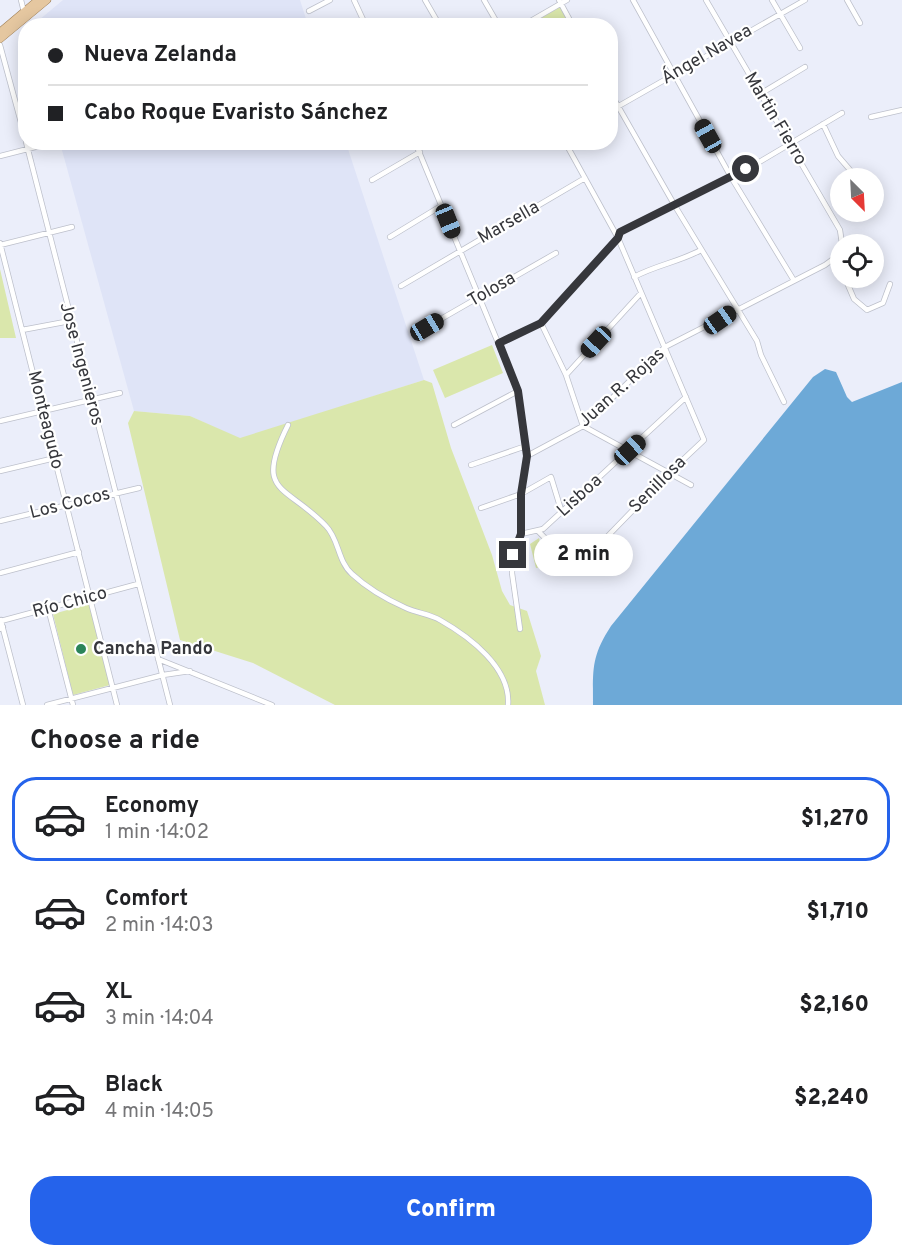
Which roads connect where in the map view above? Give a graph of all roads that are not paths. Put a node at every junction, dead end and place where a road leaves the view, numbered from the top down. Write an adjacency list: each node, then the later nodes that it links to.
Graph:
1 (21, 0): 16 (street)
2 (38, 0): 16 (main road)
3 (47, 0): 16 (main road)
4 (330, 0): 15 (street)
5 (354, 0): 20 (street)
6 (425, 0): 21 (street)
7 (484, 0): 22 (street)
8 (567, 0): 14 (street)
9 (633, 0): 34 (street)
10 (706, 0): 30 (street, Martin Fierro)
11 (772, 0): 17 (street)
12 (805, 0): 17 (street, Ángel Navea)
13 (847, 0): 27 (street)
14 (560, 2): 23 (street); 24 (street)
15 (309, 11)
16 (26, 14): 18 (main road); 19 (main road)
17 (780, 14): 30 (street, Ángel Navea); 32 (street)
18 (20, 18)
19 (22, 18)
20 (362, 18)
21 (435, 18)
22 (494, 18)
23 (535, 18)
24 (569, 18)
25 (18, 20): 28 (main road)
26 (18, 22): 29 (main road)
27 (860, 23)
28 (0, 32)
29 (0, 39)
30 (730, 42): 34 (street, Ángel Navea); 35 (street, Martin Fierro)
31 (0, 45): 38 (street, Jose Ingenieros)
32 (800, 48)
33 (805, 68): 35 (street)
34 (674, 75): 36 (street, Ángel Navea); 49 (street)
35 (760, 94): 42 (street, Martin Fierro)
36 (618, 106): 53 (street)
37 (902, 110): 40 (street)
38 (18, 112)
39 (842, 113): 41 (street)
40 (871, 117)
41 (823, 124): 42 (street); 48 (street)
42 (790, 143): 49 (street); 56 (street, Martin Fierro)
43 (24, 150): 47 (street)
44 (28, 150): 55 (street, Jose Ingenieros)
45 (569, 150): 50 (street)
46 (420, 152): 51 (street); 52 (street)
47 (0, 156)
48 (849, 168)
49 (731, 177): 53 (street); 65 (street)
50 (585, 178): 58 (street); 61 (street, Marsella)
51 (372, 180)
52 (441, 206): 57 (street); 61 (street)
53 (675, 206): 58 (street); 60 (street)
54 (72, 227): 55 (street)
55 (48, 233): 59 (street); 72 (street, Jose Ingenieros)
56 (838, 234)
57 (390, 237)
58 (618, 238): 64 (street); 73 (street)
59 (0, 244): 75 (street, Monteagudo)
60 (701, 250): 64 (street); 71 (street)
61 (460, 251): 67 (street, Marsella); 70 (street)
62 (556, 253): 70 (street, Tolosa)
63 (830, 260): 65 (street, Juan R. Rojas)
64 (634, 277): 69 (street)
65 (793, 279): 71 (street, Juan R. Rojas)
66 (890, 284): 68 (street)
67 (401, 286)
68 (849, 288)
69 (641, 293): 77 (street); 78 (street)
70 (478, 297): 74 (street, Tolosa); 76 (street)
71 (736, 310): 77 (street, Juan R. Rojas); 83 (street)
72 (69, 321): 75 (street); 82 (street, Jose Ingenieros)
73 (541, 323): 76 (street); 78 (street)
74 (427, 327)
75 (22, 330): 84 (street, Monteagudo)
76 (499, 343): 79 (street)
77 (665, 347): 81 (street); 88 (street, Juan R. Rojas)
78 (566, 375): 88 (street)
79 (518, 391): 87 (street); 89 (street)
80 (120, 393): 82 (street)
81 (686, 397): 90 (street, Lisboa); 95 (street, Senillosa)
82 (90, 400): 84 (street); 98 (street, Jose Ingenieros)
83 (784, 402)
84 (43, 412): 85 (street); 92 (street, Monteagudo)
85 (0, 421)
86 (288, 425): 124 (street)
87 (454, 425)
88 (583, 426): 90 (street); 91 (street, Juan R. Rojas)
89 (526, 446): 91 (street); 93 (street)
90 (630, 450): 95 (street); 102 (street, Lisboa)
91 (527, 456): 99 (street)
92 (55, 458): 94 (street); 100 (street, Monteagudo)
93 (471, 465)
94 (0, 471)
95 (670, 472): 96 (street); 104 (street, Senillosa)
96 (691, 485)
97 (139, 488): 98 (street, Los Cocos)
98 (115, 493): 100 (street, Los Cocos); 108 (street, Jose Ingenieros)
99 (521, 494): 101 (street); 102 (street); 105 (street)
100 (66, 505): 103 (street, Los Cocos); 106 (street, Monteagudo)
101 (482, 508)
102 (562, 513): 104 (street, Lisboa)
103 (0, 522)
104 (539, 532): 105 (street)
105 (521, 534): 112 (street)
106 (79, 552): 107 (street); 109 (street, Monteagudo)
107 (0, 573)
108 (138, 584): 109 (street, Río Chico); 113 (street, Jose Ingenieros)
109 (91, 597): 110 (street, Río Chico); 116 (street, Monteagudo)
110 (48, 608): 111 (street, Río Chico); 117 (street)
111 (1, 624): 118 (street)
112 (520, 629)
113 (158, 659): 114 (street); 115 (street, Jose Ingenieros)
114 (190, 671): 115 (street); 123 (street)
115 (162, 675): 116 (street); 122 (street, Jose Ingenieros)
116 (113, 688): 117 (street); 121 (street, Monteagudo)
117 (71, 699): 119 (street); 120 (street)
118 (23, 705)
119 (47, 705)
120 (73, 705)
121 (117, 705)
122 (170, 705)
123 (272, 705)
124 (508, 705)

